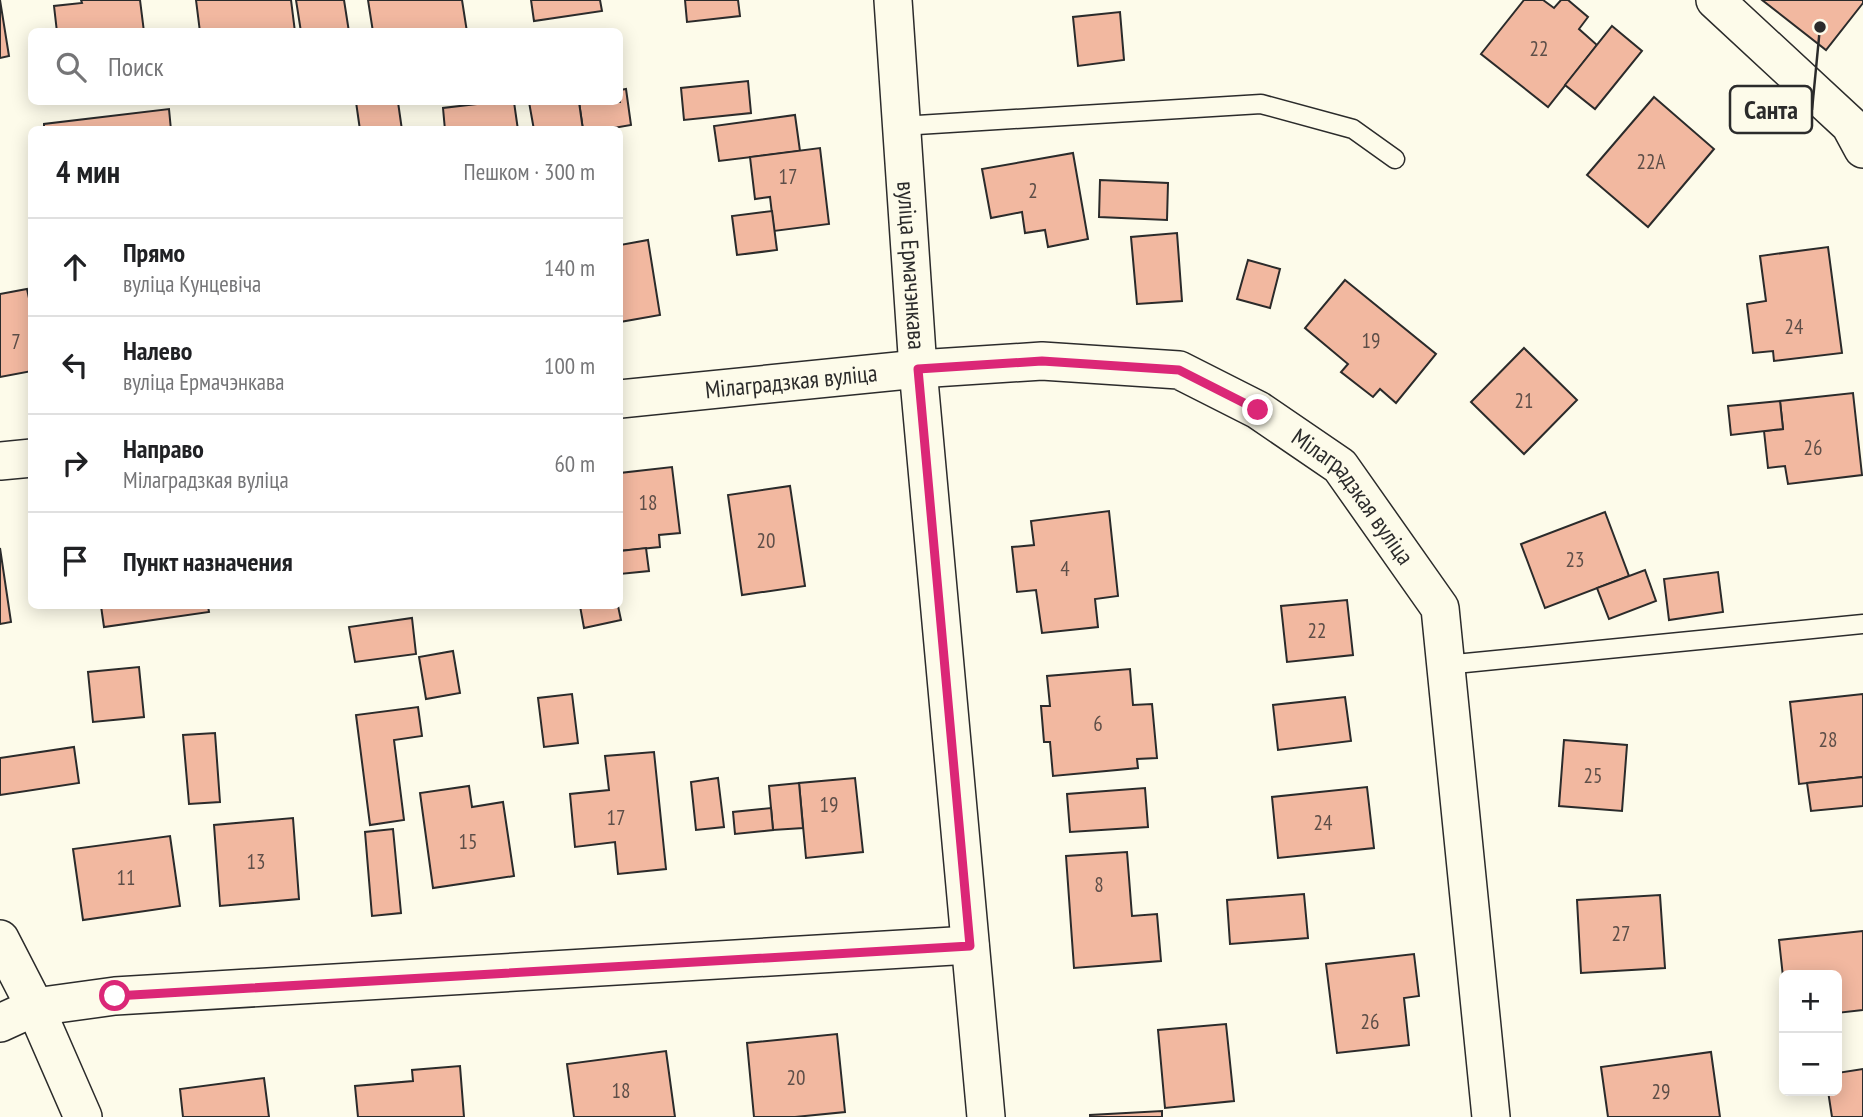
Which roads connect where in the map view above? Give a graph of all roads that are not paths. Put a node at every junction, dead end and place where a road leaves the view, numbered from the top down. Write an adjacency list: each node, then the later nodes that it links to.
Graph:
1 (892, 0): 3 (street, вуліца Ермачэнкава)
2 (1715, 0): 4 (street)
3 (901, 127): 5 (lane); 6 (street, вуліца Ермачэнкава)
4 (1863, 149)
5 (1395, 159)
6 (918, 369): 7 (street, Мілаградзкая вуліца); 11 (street, Мілаградзкая вуліца); 13 (street, вуліца Ермачэнкава)
7 (623, 399)
8 (28, 458): 9 (street)
9 (0, 461)
10 (1863, 624): 11 (lane)
11 (1445, 664): 18 (street, Мілаградзкая вуліца)
12 (0, 939): 14 (street)
13 (970, 946): 14 (street); 17 (street, вуліца Ермачэнкава)
14 (35, 1007): 15 (street); 16 (street)
15 (0, 1023)
16 (83, 1117)
17 (986, 1117)
18 (1491, 1117)

